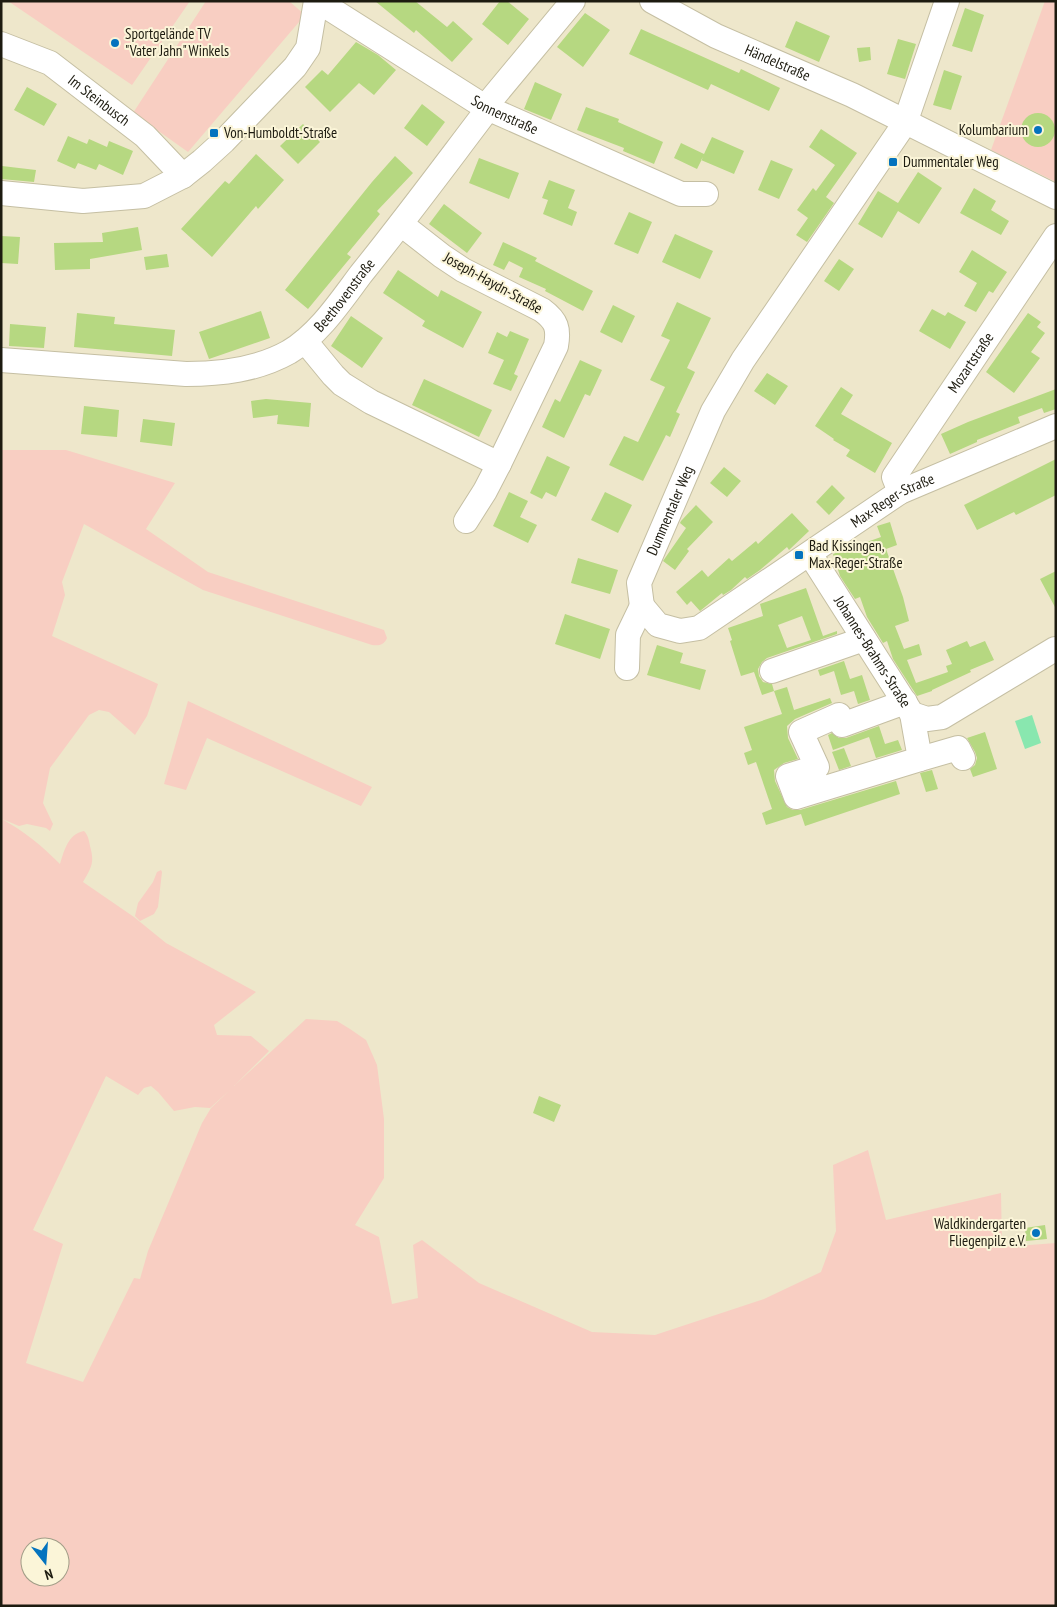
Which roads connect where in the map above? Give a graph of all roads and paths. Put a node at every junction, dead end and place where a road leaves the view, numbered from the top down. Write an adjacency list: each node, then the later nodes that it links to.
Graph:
1 (317, 1): 6 (street, Sonnenstraße); 8 (street)
2 (573, 1): 6 (street, Beethovenstraße)
3 (652, 1): 7 (street, Händelstraße)
4 (947, 1): 7 (street, Dummentaler Weg)
5 (1, 44): 8 (street, Im Steinbusch)
6 (485, 107): 10 (street, Sonnenstraße); 12 (street, Beethovenstraße)
7 (905, 122): 11 (street, Händelstraße); 21 (street, Dummentaler Weg)
8 (183, 176): 9 (street)
9 (1, 193)
10 (706, 194)
11 (1056, 197)
12 (401, 224): 14 (street, Beethovenstraße); 17 (street, Joseph-Haydn-Straße)
13 (1056, 236): 18 (street, Mozartstraße)
14 (305, 340): 15 (street, Beethovenstraße); 17 (street)
15 (1, 360)
16 (1056, 426): 18 (street, Max-Reger-Straße)
17 (499, 464): 19 (street, Joseph-Haydn-Straße)
18 (900, 492): 20 (street, Max-Reger-Straße)
19 (466, 521)
20 (810, 554): 21 (street, Max-Reger-Straße); 22 (street, Johannes-Brahms-Straße)
21 (642, 606): 24 (street)
22 (864, 638): 25 (street); 26 (street, Johannes-Brahms-Straße)
23 (1055, 649): 26 (street, Johannes-Brahms-Straße)
24 (627, 668)
25 (772, 671)
26 (909, 708): 28 (street); 28 (street)
27 (963, 758): 28 (street)
28 (920, 759)

